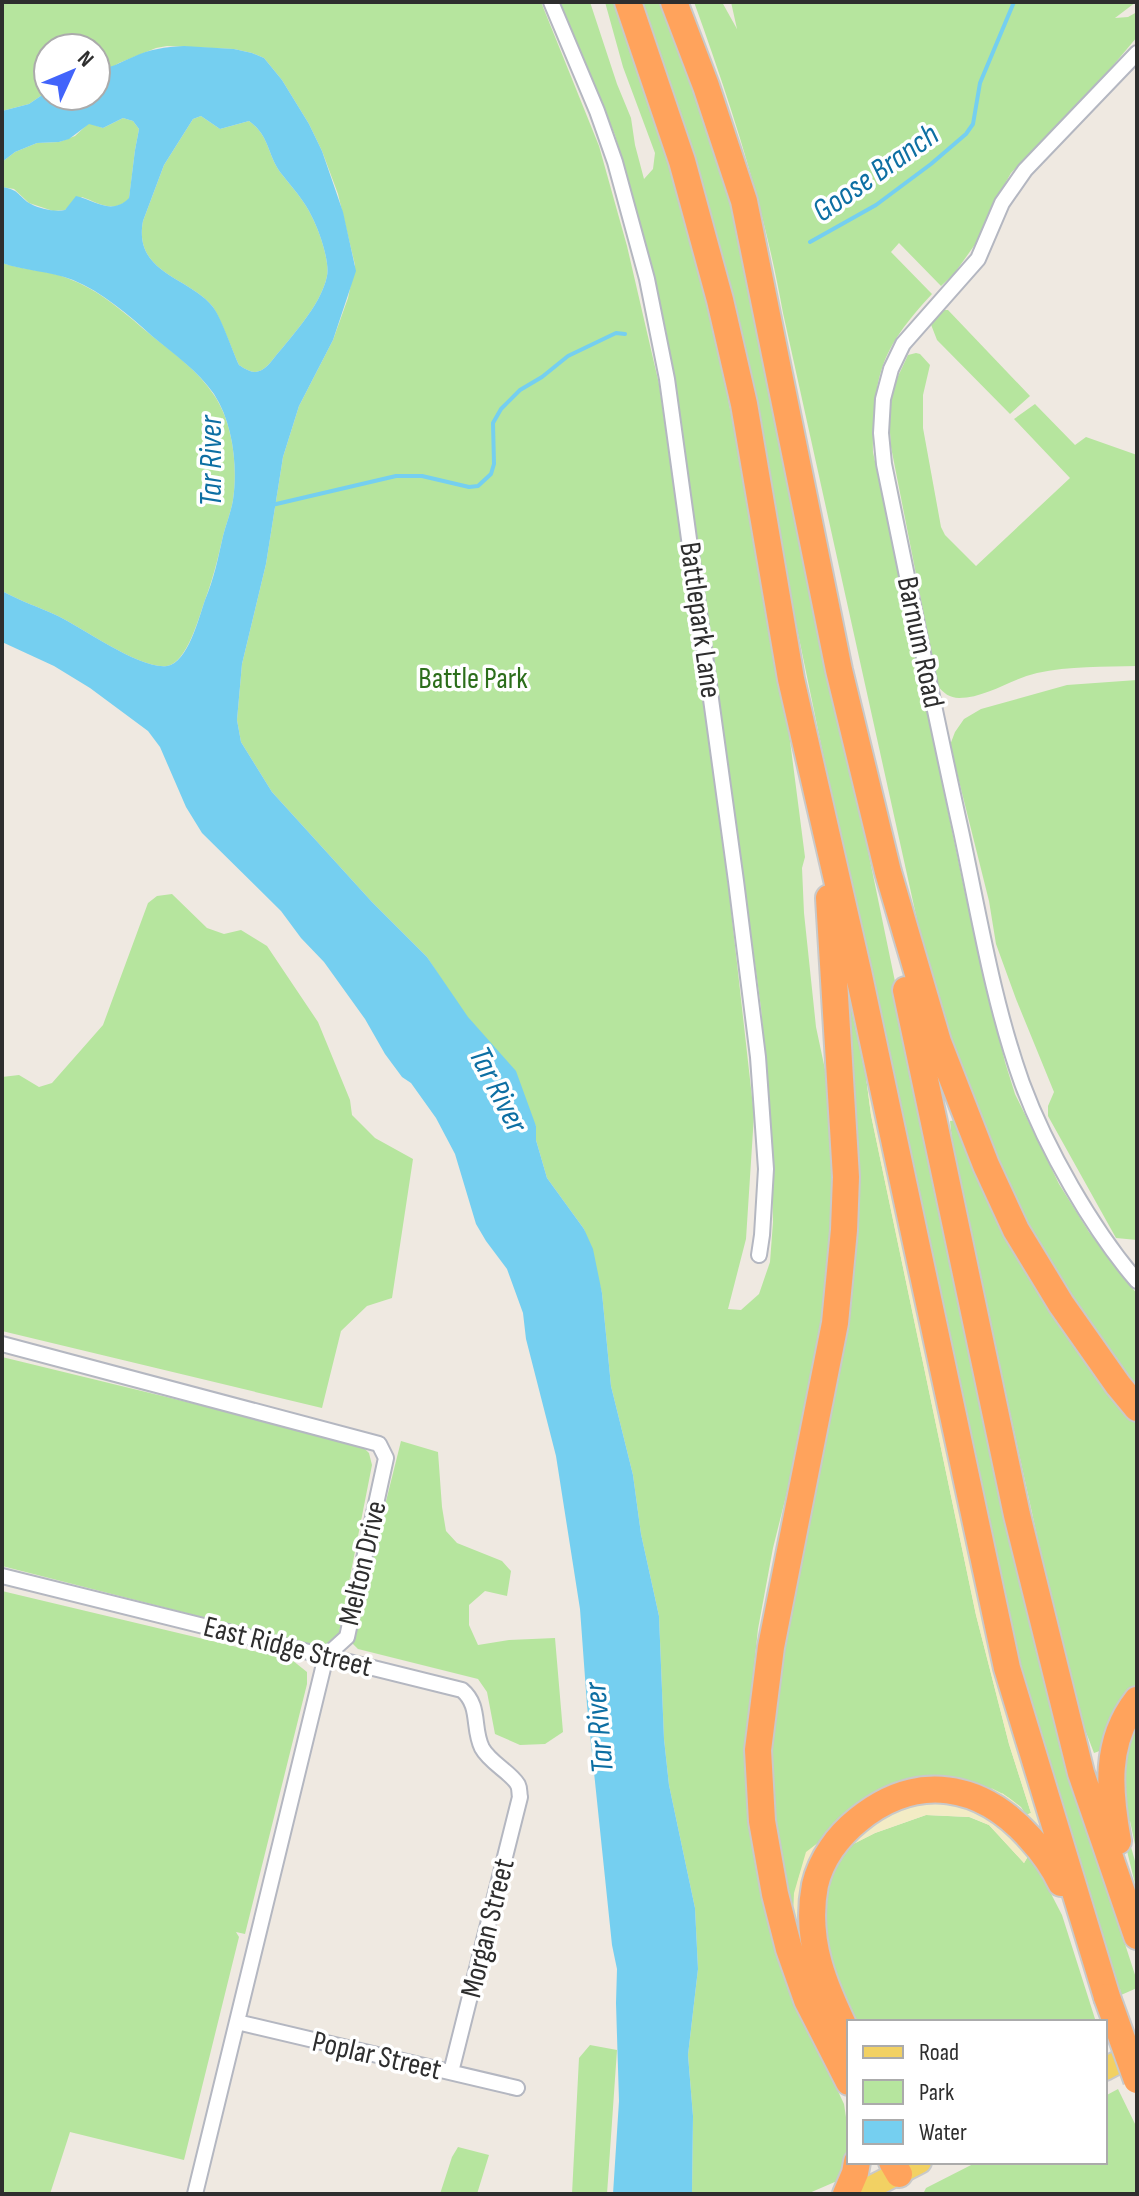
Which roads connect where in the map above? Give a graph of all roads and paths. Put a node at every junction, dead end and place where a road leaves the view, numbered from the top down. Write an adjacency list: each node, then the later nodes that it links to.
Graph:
1 (551, 2): 7 (street, Battlepark Lane)
2 (628, 2): 5 (highway)
3 (674, 2): 6 (highway)
4 (1137, 53): 8 (street, Barnum Road)
5 (824, 818): 16 (highway); 22 (highway)
6 (888, 872): 10 (highway); 15 (highway)
7 (759, 1255)
8 (1137, 1281)
9 (2, 1344): 12 (street, Melton Drive)
10 (1137, 1408)
11 (2, 1576): 12 (street, East Ridge Street)
12 (326, 1656): 14 (street, East Ridge Street); 17 (street, Melton Drive)
13 (1137, 1700): 15 (highway)
14 (518, 1784): 21 (street, Morgan Street)
15 (1132, 1924)
16 (1104, 1989): 18 (highway); 23 (highway, bridge)
17 (237, 2022): 21 (street, Poplar Street); 27 (street, Melton Drive)
18 (847, 2032)
19 (1137, 2052): 20 (main road)
20 (1107, 2068)
21 (451, 2072): 24 (street, Poplar Street)
22 (847, 2078)
23 (1137, 2080)
24 (517, 2088)
25 (857, 2164): 28 (highway)
26 (906, 2165): 29 (main road)
27 (195, 2194)
28 (846, 2194)
29 (858, 2194)

